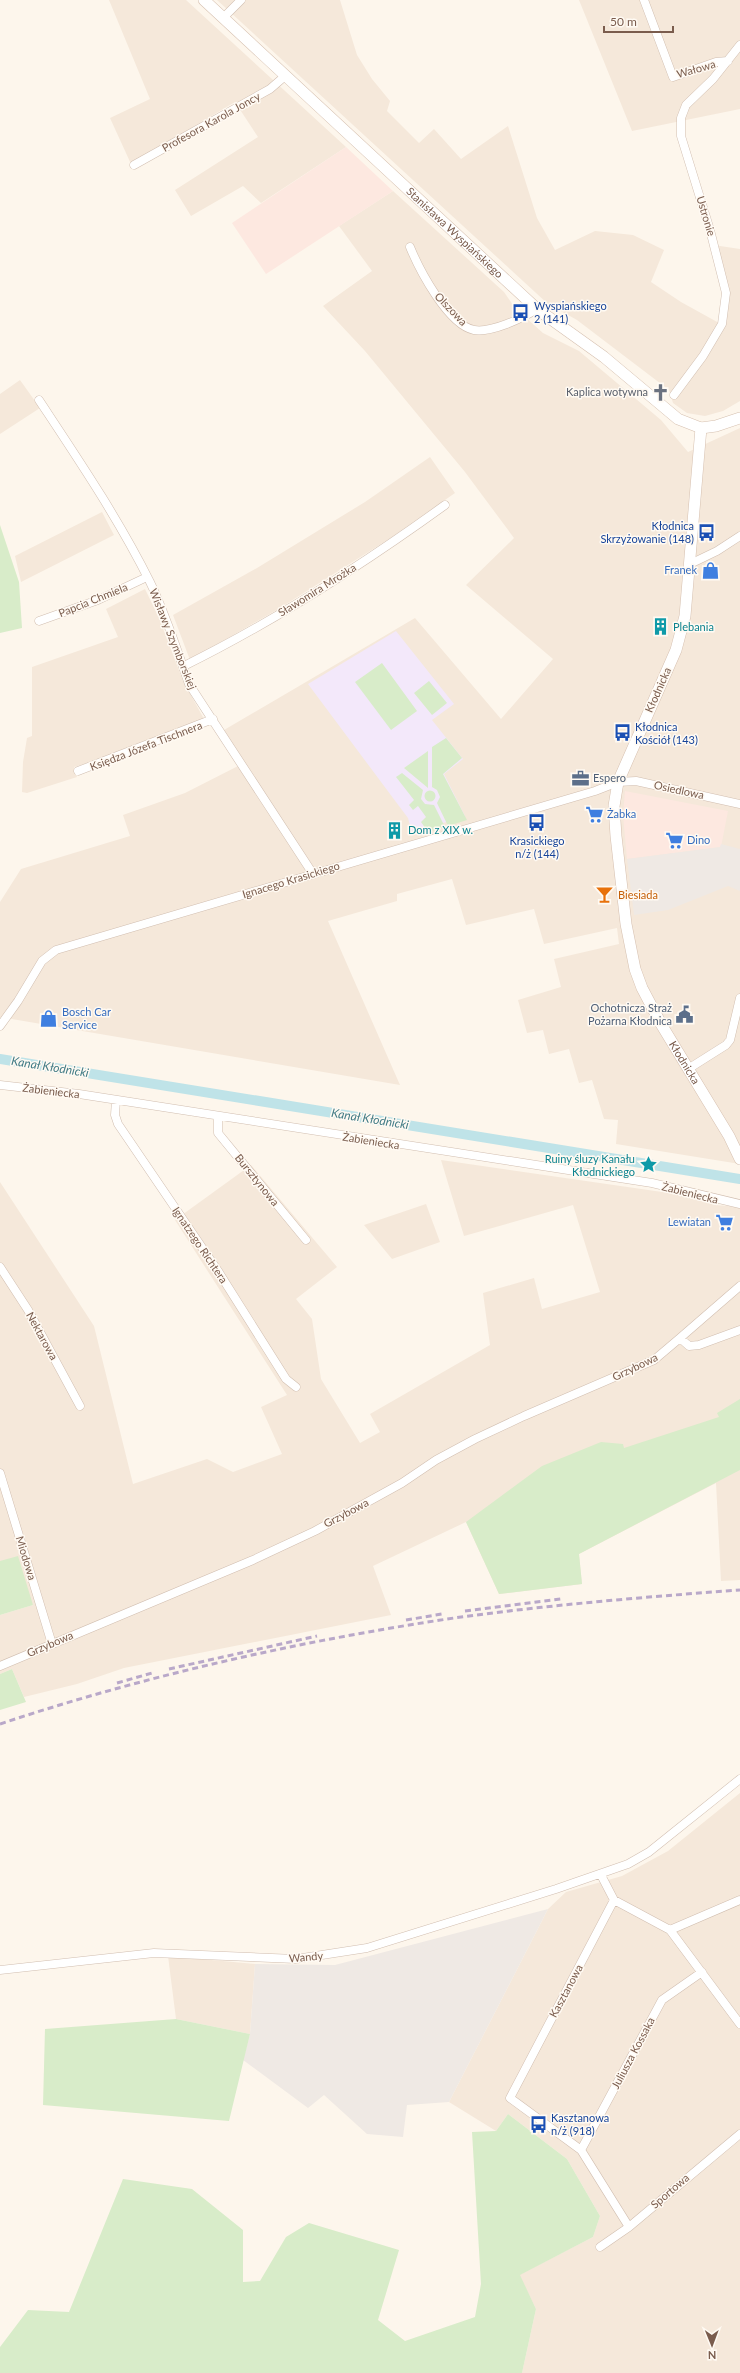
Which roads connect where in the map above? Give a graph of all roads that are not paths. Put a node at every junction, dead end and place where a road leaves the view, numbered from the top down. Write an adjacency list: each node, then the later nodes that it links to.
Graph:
1 (204, 0): 4 (main road, Stanisława Wyspiańskiego)
2 (241, 0): 4 (street)
3 (644, 0): 6 (street, Wałowa)
4 (223, 18): 7 (main road, Stanisława Wyspiańskiego)
5 (740, 45): 6 (street, Ustronie)
6 (728, 61): 11 (street, Ustronie)
7 (285, 76): 8 (street, Profesora Karola Joncy); 10 (main road, Stanisława Wyspiańskiego)
8 (134, 165)
9 (410, 247): 10 (street, Olszowa)
10 (537, 309): 14 (main road, Stanisława Wyspiańskiego)
11 (674, 395)
12 (39, 400): 18 (street, Wisławy Szymborskiej)
13 (740, 418): 14 (main road)
14 (701, 428): 17 (main road, Kłodnicka)
15 (445, 505): 20 (street, Sławomira Mrożka)
16 (740, 536): 17 (street)
17 (690, 564): 23 (main road, Kłodnicka)
18 (147, 577): 19 (street, Papcia Chmiela); 20 (street, Wisławy Szymborskiej)
19 (39, 621)
20 (184, 666): 21 (street, Wisławy Szymborskiej)
21 (213, 719): 22 (street, Księdza Józefa Tischnera); 25 (street, Wisławy Szymborskiej)
22 (78, 771)
23 (618, 782): 24 (street, Osiedlowa); 25 (street, Ignacego Krasickiego); 28 (main road, Kłodnicka)
24 (740, 804)
25 (313, 874): 27 (street, Ignacego Krasickiego)
26 (740, 998): 28 (street)
27 (0, 1026)
28 (688, 1069): 32 (main road, Kłodnicka)
29 (0, 1085): 30 (street, Żabieniecka)
30 (116, 1100): 31 (street, Żabieniecka); 39 (street, Ignatzego Richtera)
31 (218, 1116): 33 (street, Żabieniecka); 34 (street, Bursztynowa)
32 (740, 1159)
33 (740, 1204)
34 (306, 1240)
35 (0, 1267): 40 (street, Nektarowa)
36 (740, 1286): 38 (street, Grzybowa)
37 (740, 1330): 38 (street)
38 (680, 1338): 42 (street, Grzybowa)
39 (296, 1387)
40 (80, 1406)
41 (0, 1473): 42 (street, Miodowa)
42 (52, 1644): 43 (street, Grzybowa)
43 (0, 1666)
44 (740, 1779): 45 (street)
45 (602, 1875): 46 (street); 49 (street, Wandy)
46 (614, 1900): 48 (street); 53 (street, Kasztanowa)
47 (740, 1900): 48 (street)
48 (670, 1930): 50 (street)
49 (0, 1970)
50 (702, 1972): 51 (street); 53 (street, Juliusza Kossaka)
51 (740, 2024)
52 (740, 2134): 54 (street, Sportowa)
53 (581, 2150): 54 (street, Kasztanowa)
54 (629, 2227): 55 (street, Sportowa)
55 (600, 2247)

